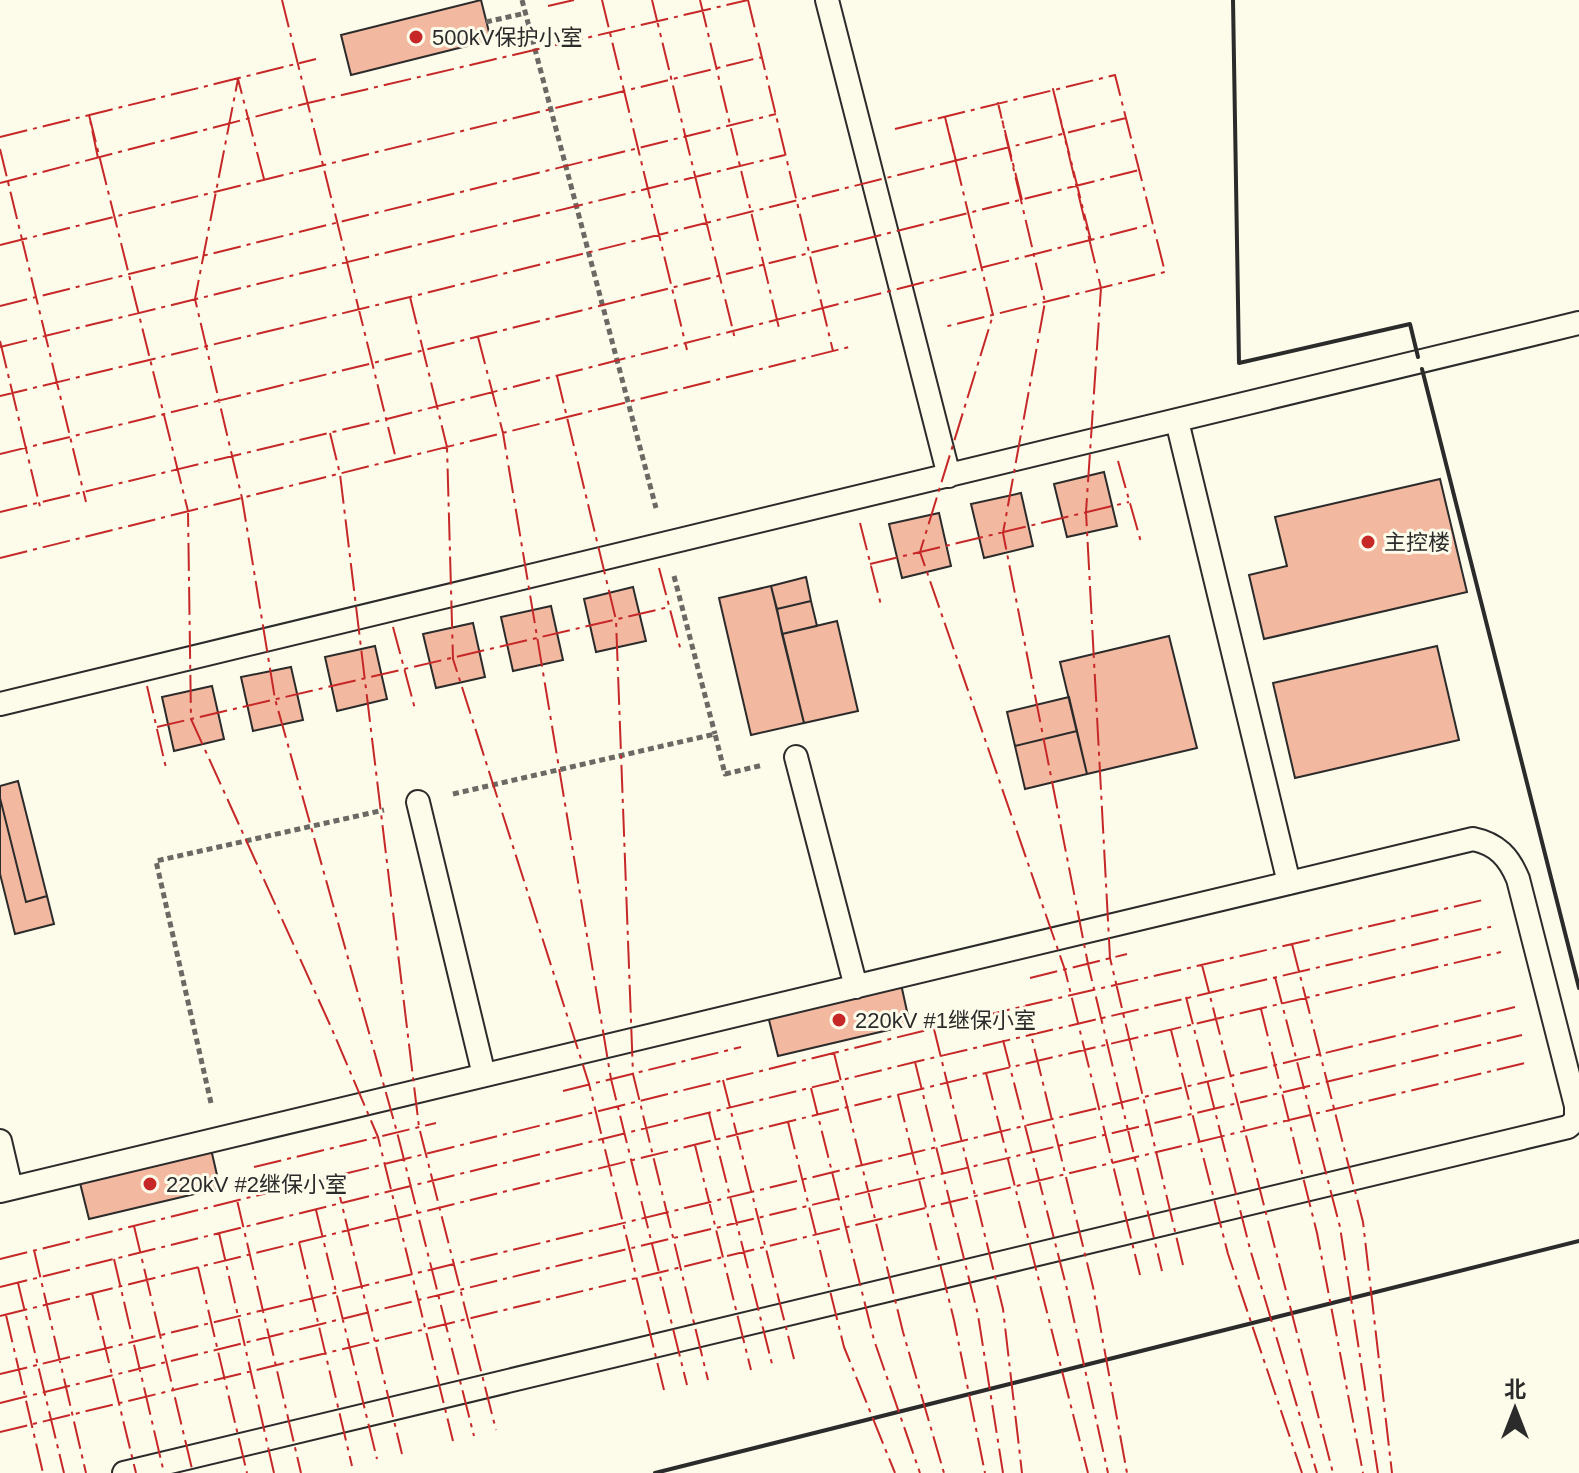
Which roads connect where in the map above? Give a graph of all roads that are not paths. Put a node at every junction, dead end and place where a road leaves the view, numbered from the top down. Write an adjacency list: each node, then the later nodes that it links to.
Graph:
1 (827, 0): 4 (lane)
2 (1579, 323): 3 (lane)
3 (1177, 421): 4 (lane); 8 (lane)
4 (949, 476): 5 (lane)
5 (0, 704)
6 (796, 757): 9 (lane)
7 (418, 802): 10 (lane)
8 (1289, 883): 9 (lane); 13 (lane)
9 (856, 987): 10 (lane)
10 (484, 1075): 12 (lane)
11 (0, 1141): 12 (lane)
12 (6, 1190)
13 (124, 1473)

